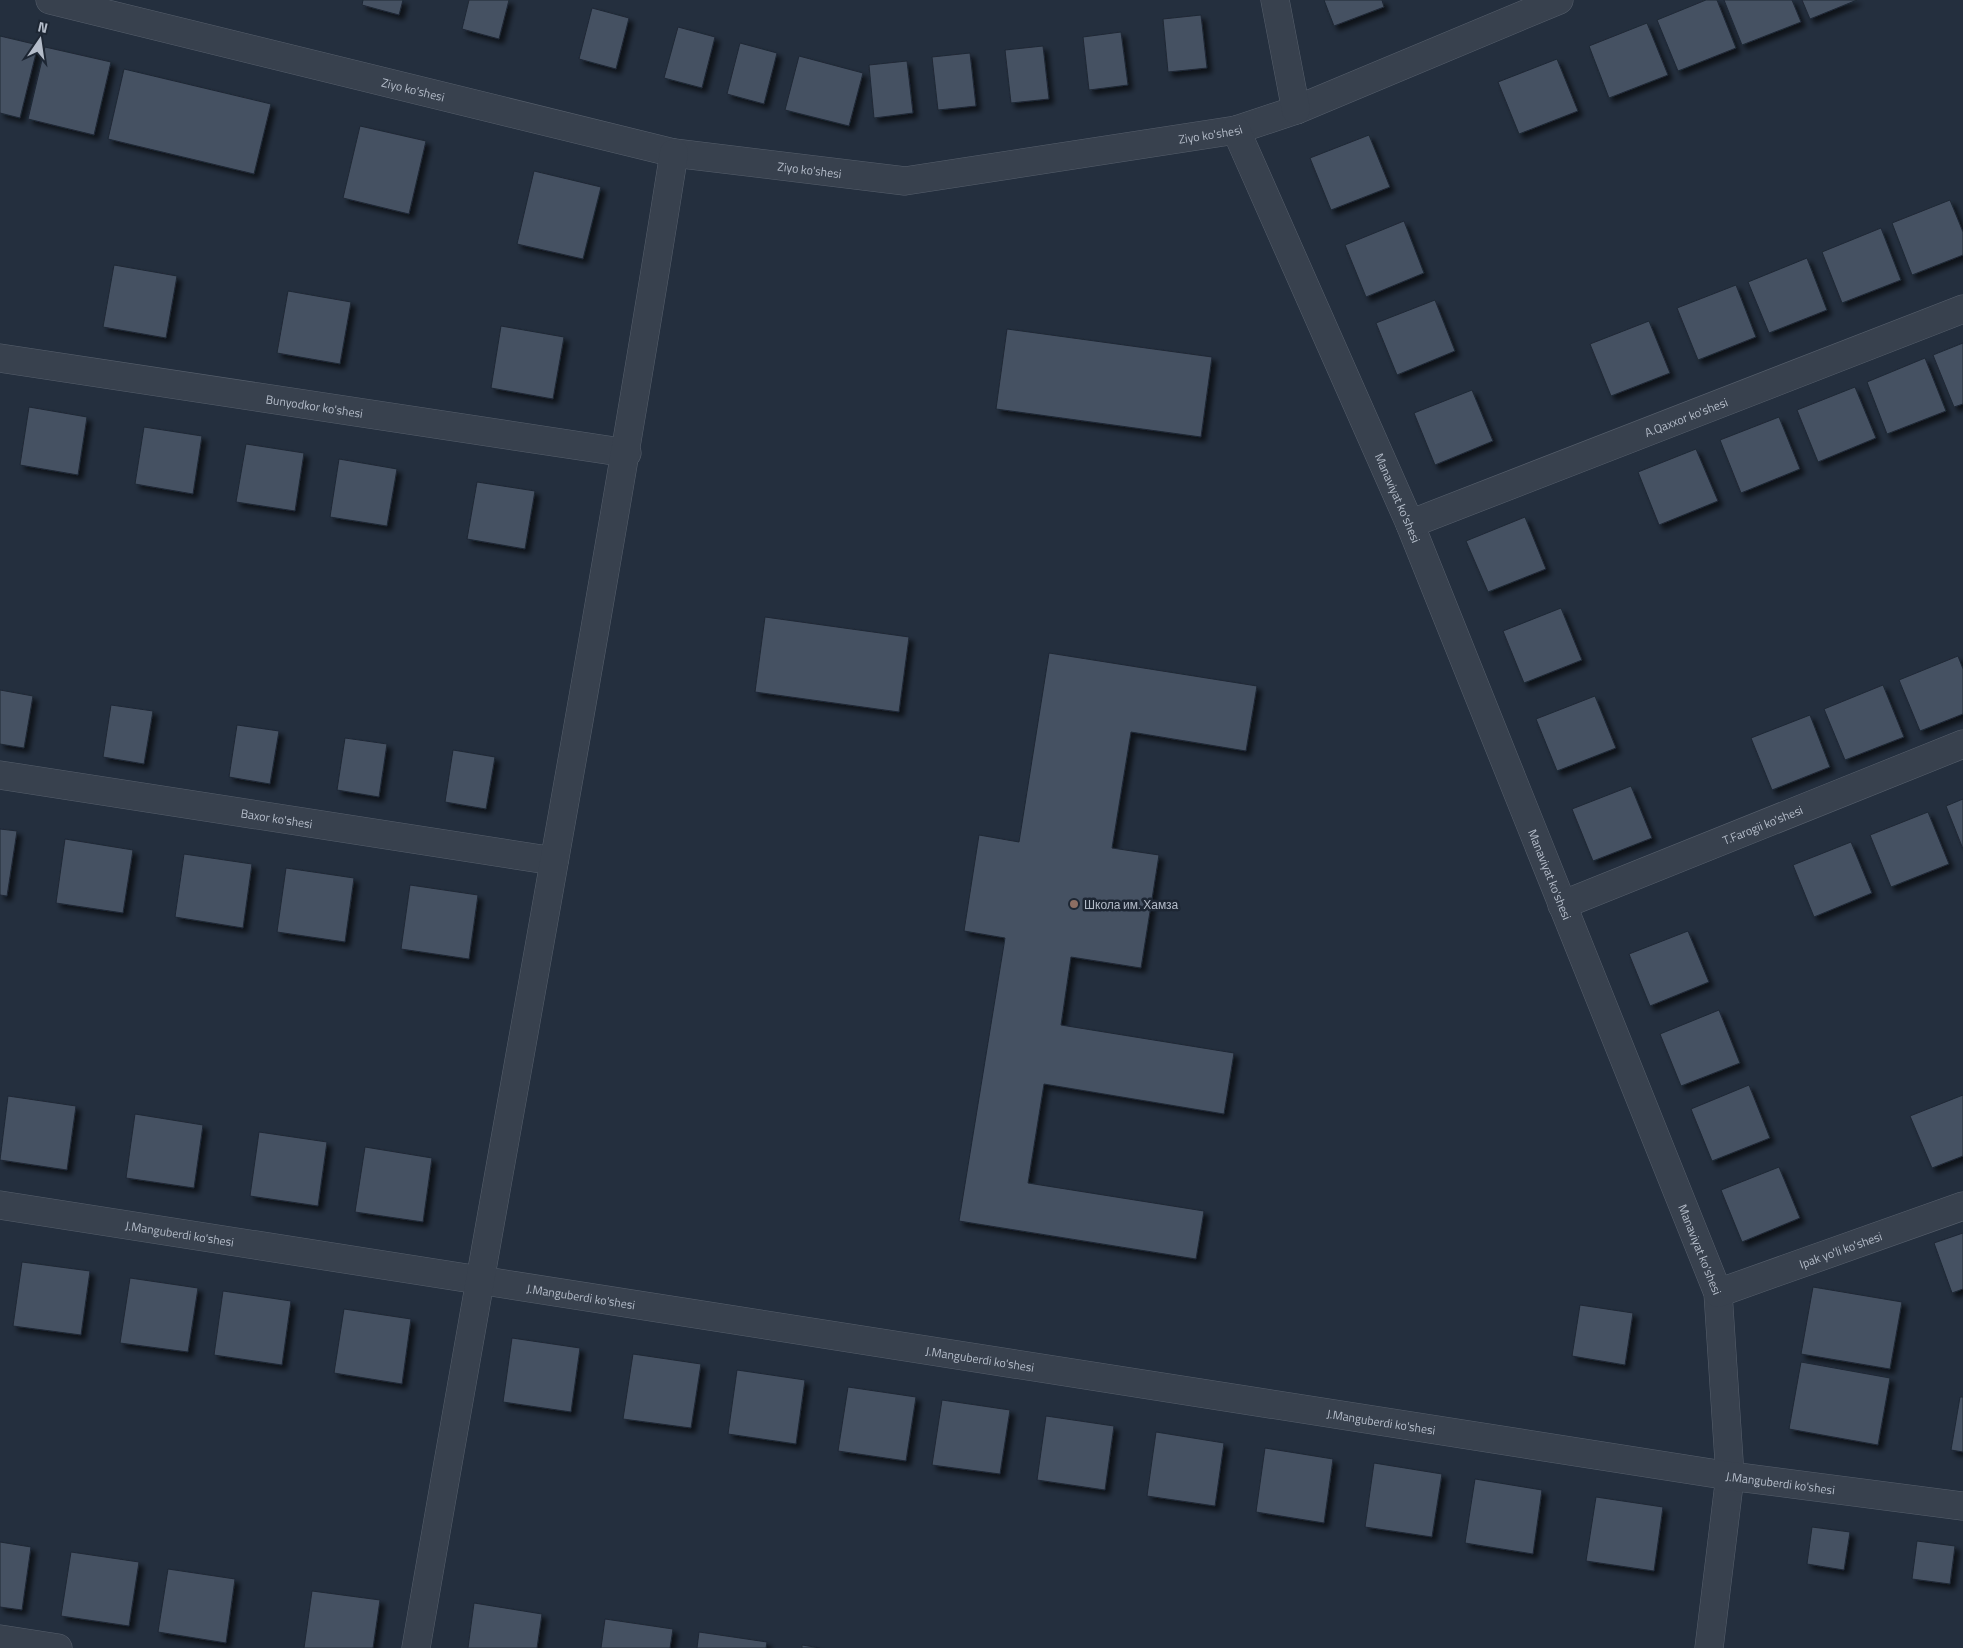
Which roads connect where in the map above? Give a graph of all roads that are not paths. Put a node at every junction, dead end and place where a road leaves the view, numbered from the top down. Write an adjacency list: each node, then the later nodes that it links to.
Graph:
1 (50, 0): 6 (street, Ziyo ko'shesi)
2 (1274, 0): 4 (street)
3 (1559, 0): 4 (street, Ziyo ko'shesi)
4 (1296, 110): 5 (street, Ziyo ko'shesi)
5 (1236, 130): 6 (street, Ziyo ko'shesi); 10 (street, Manaviyat ko'shesi)
6 (674, 153): 9 (street)
7 (1963, 309): 10 (street, A.Qaxxor ko'shesi)
8 (0, 358): 9 (street, Bunyodkor ko'shesi)
9 (627, 453): 13 (street)
10 (1410, 524): 14 (street, Manaviyat ko'shesi)
11 (1963, 744): 14 (street, T.Farogii ko'shesi)
12 (0, 775): 13 (street, Baxor ko'shesi)
13 (554, 861): 17 (street)
14 (1562, 905): 18 (street, Manaviyat ko'shesi)
15 (0, 1205): 17 (street, J.Manguberdi ko'shesi)
16 (1963, 1206): 18 (street, Ipak yo'li ko'shesi)
17 (479, 1279): 19 (street, J.Manguberdi ko'shesi); 23 (street)
18 (1718, 1293): 19 (street, Manaviyat ko'shesi)
19 (1730, 1476): 20 (street, J.Manguberdi ko'shesi); 24 (street, Manaviyat ko'shesi)
20 (1963, 1506)
21 (0, 1639): 22 (street)
22 (58, 1648)
23 (416, 1648)
24 (1709, 1648)

